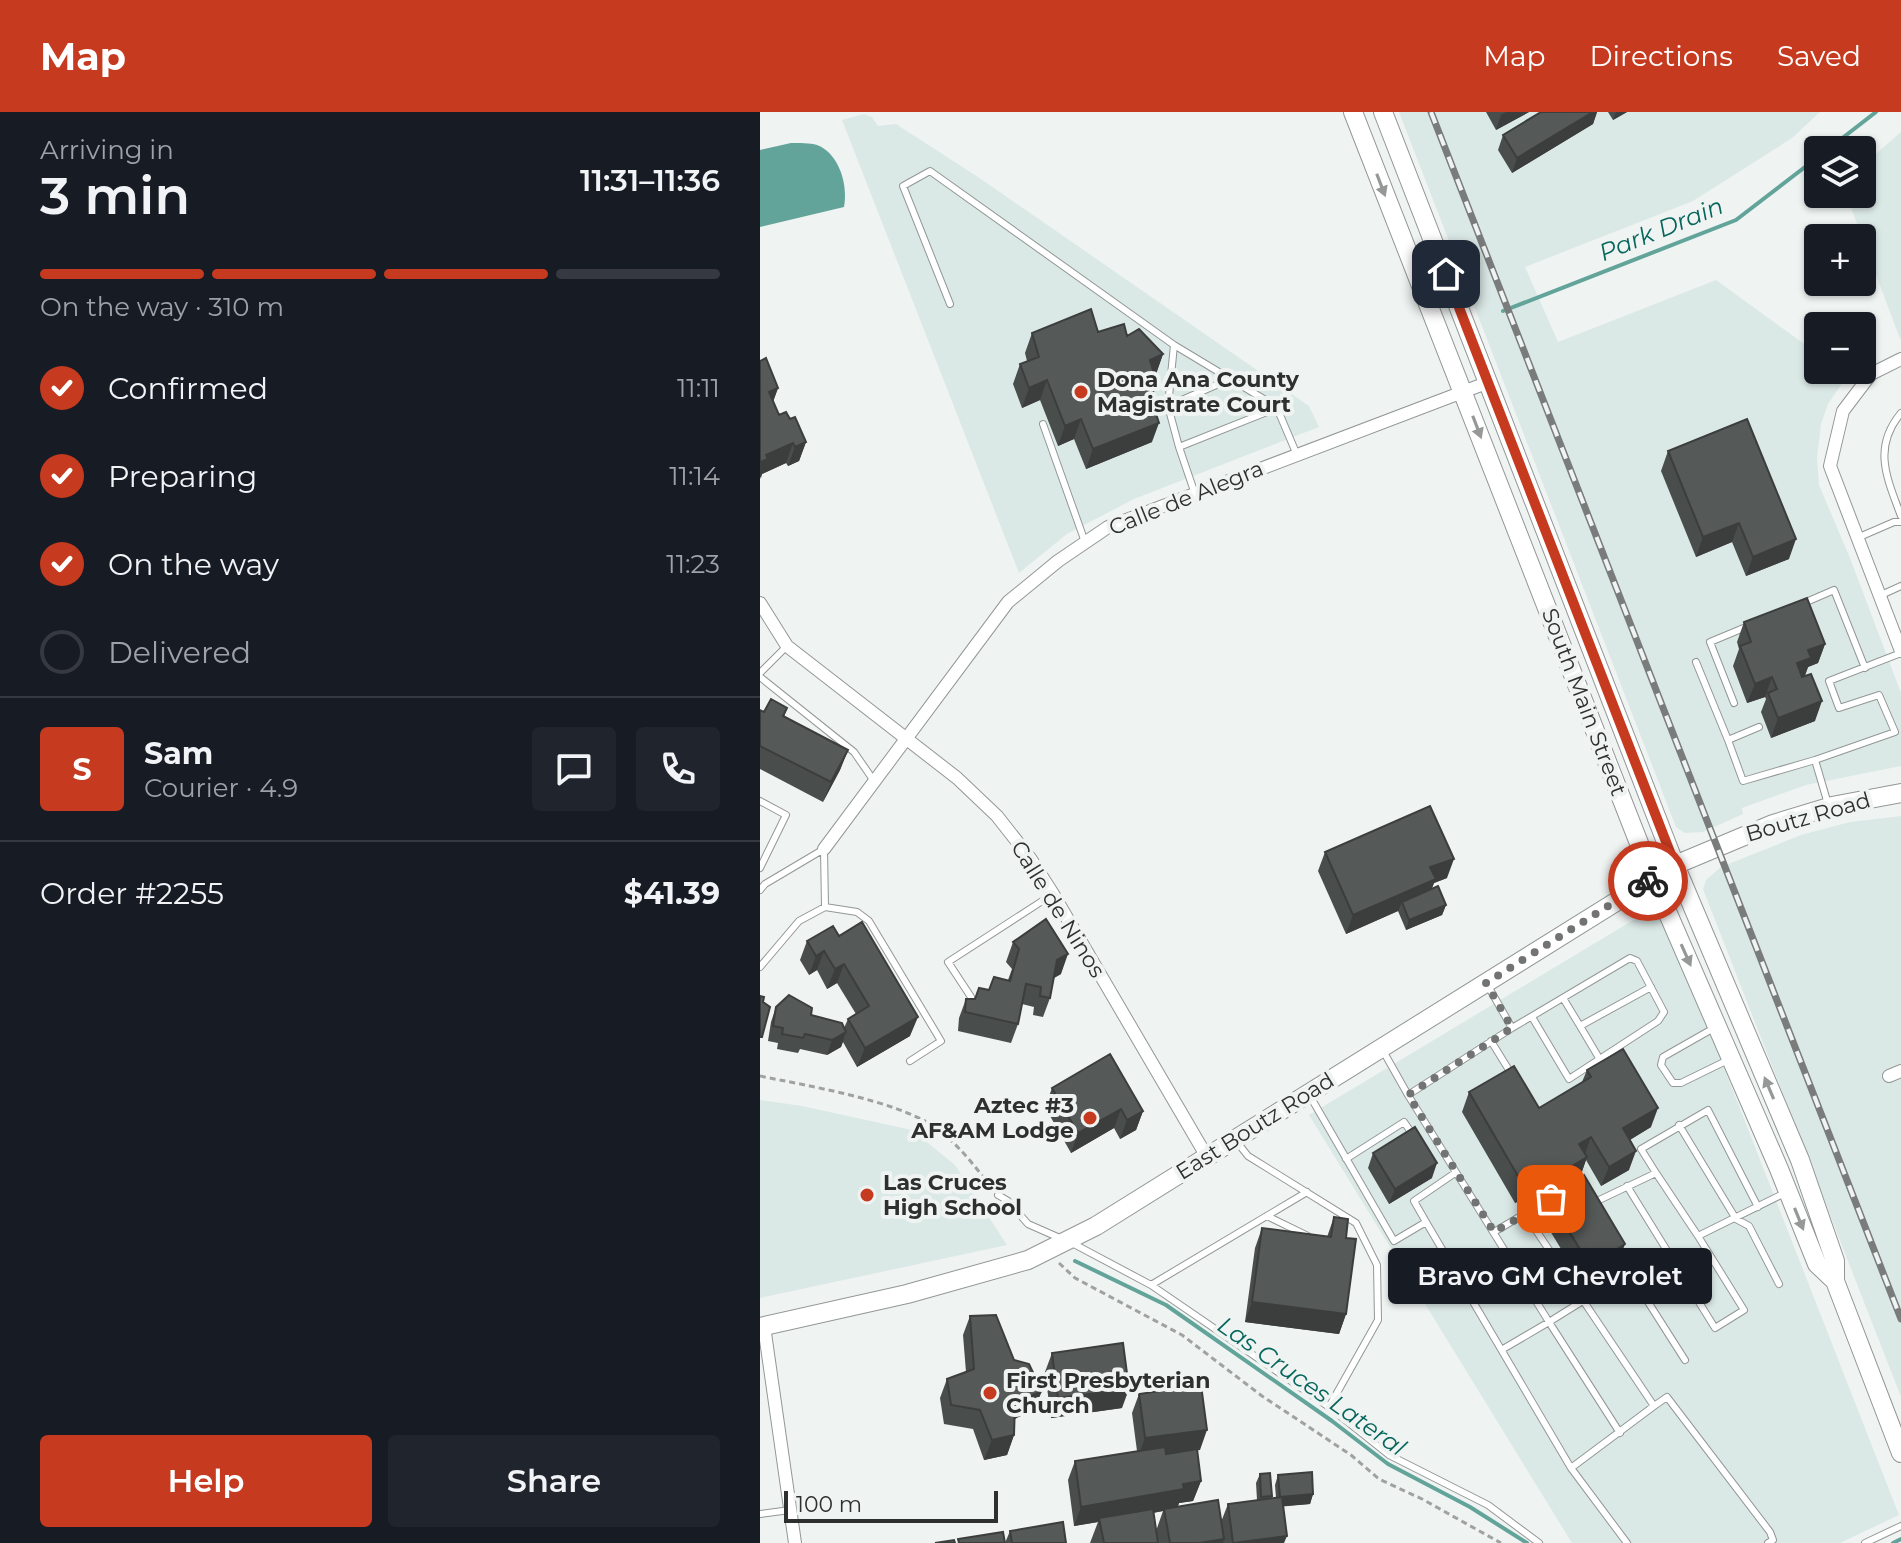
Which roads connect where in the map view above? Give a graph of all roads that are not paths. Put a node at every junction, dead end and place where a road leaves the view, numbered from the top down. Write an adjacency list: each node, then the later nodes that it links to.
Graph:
1 (1353, 112): 8 (main road, South Main Street, one-way to 8)
2 (1383, 112): 7 (main road, South Main Street)
3 (950, 304): 4 (lane)
4 (1174, 345): 6 (lane); 9 (lane)
5 (1901, 359): 17 (street)
6 (1230, 379): 9 (lane); 10 (lane)
7 (1489, 382): 8 (street, Calle de Alegra); 40 (main road, South Main Street)
8 (1463, 391): 14 (street, Calle de Alegra); 43 (main road, South Main Street, one-way to 43)
9 (1168, 406): 13 (lane)
10 (1277, 408): 13 (lane); 14 (lane)
11 (1901, 413): 16 (lane)
12 (1043, 424): 18 (lane)
13 (1179, 447): 15 (lane)
14 (1297, 455): 15 (street, Calle de Alegra)
15 (1195, 494): 18 (street, Calle de Alegra)
16 (1901, 519): 17 (lane)
17 (1857, 538): 20 (street)
18 (1085, 542): 31 (street, Calle de Alegra)
19 (1901, 586): 20 (lane)
20 (1879, 596): 25 (street)
21 (760, 603): 24 (street, Calle de Ninos)
22 (1792, 608): 27 (lane)
23 (1751, 625): 29 (lane)
24 (787, 646): 28 (lane); 31 (street, Calle de Ninos)
25 (1901, 652): 27 (lane)
26 (1696, 662): 32 (lane)
27 (1865, 668): 33 (lane)
28 (760, 675): 34 (lane)
29 (1734, 703)
30 (1759, 727): 32 (lane)
31 (905, 740): 34 (street, Calle de Alegra); 45 (street, Calle de Ninos)
32 (1728, 740): 33 (lane)
33 (1815, 760): 37 (lane)
34 (874, 781): 39 (street, Calle de Alegra)
35 (1901, 793): 37 (main road, Boutz Road)
36 (760, 801): 41 (lane)
37 (1829, 807): 38 (main road, Boutz Road)
38 (1717, 846): 40 (main road, East Boutz Road)
39 (824, 849): 44 (lane); 46 (lane)
40 (1675, 865): 43 (main road, East Boutz Road); 94 (main road, South Main Street, one-way to 40)
41 (760, 868)
42 (760, 878): 44 (lane)
43 (1653, 879): 48 (main road, East Boutz Road); 54 (main road, South Main Street, one-way to 54)
44 (763, 887)
45 (1053, 894): 50 (lane); 71 (street, Calle de Ninos)
46 (825, 907): 47 (lane); 60 (lane)
47 (760, 967)
48 (1486, 983): 55 (lane); 57 (main road, East Boutz Road)
49 (1651, 987): 51 (lane); 53 (lane); 58 (lane)
50 (971, 997)
51 (1563, 998): 52 (lane); 53 (lane)
52 (1532, 1017): 55 (lane); 61 (lane)
53 (1580, 1026): 58 (lane)
54 (1717, 1026): 59 (main road, South Main Street); 59 (lane)
55 (1512, 1028): 56 (lane)
56 (1491, 1041): 63 (lane); 65 (lane)
57 (1381, 1048): 64 (main road, East Boutz Road); 65 (lane)
58 (1599, 1058): 61 (lane)
59 (1731, 1059): 77 (main road, South Main Street)
60 (910, 1061)
61 (1569, 1079): 62 (lane)
62 (1559, 1085)
63 (1519, 1086)
64 (1308, 1093): 67 (main road, East Boutz Road); 72 (lane)
65 (1408, 1095): 70 (lane)
66 (1679, 1125): 74 (lane); 81 (lane); 84 (lane)
67 (1235, 1139): 71 (main road, East Boutz Road); 78 (lane)
68 (1420, 1145): 72 (lane)
69 (1429, 1145): 70 (lane)
70 (1438, 1146): 73 (lane)
71 (1207, 1157): 89 (main road, East Boutz Road)
72 (1346, 1159): 85 (lane)
73 (1455, 1173): 85 (lane); 86 (lane)
74 (1656, 1173): 75 (lane); 87 (lane)
75 (1627, 1186): 79 (lane); 87 (lane)
76 (1564, 1191): 82 (lane)
77 (1788, 1191): 81 (lane); 94 (main road, South Main Street, one-way to 94)
78 (1307, 1192): 83 (lane); 91 (lane)
79 (1583, 1194)
80 (998, 1195): 89 (lane)
81 (1758, 1207): 84 (lane)
82 (1525, 1214): 86 (lane); 97 (lane)
83 (1267, 1216): 88 (lane); 96 (lane)
84 (1736, 1219): 87 (lane); 95 (lane)
85 (1426, 1222): 100 (lane)
86 (1494, 1232): 98 (lane)
87 (1698, 1236)
88 (1314, 1239)
89 (1066, 1241): 96 (lane); 99 (main road, East Boutz Road)
90 (1613, 1245): 93 (lane)
91 (1367, 1246): 92 (lane); 103 (lane)
92 (1354, 1247)
93 (1629, 1272): 97 (lane); 101 (lane)
94 (1835, 1281): 105 (main road, South Main Street)
95 (1779, 1284)
96 (1151, 1285): 103 (lane)
97 (1581, 1300): 98 (lane); 102 (lane)
98 (1549, 1322): 100 (lane); 104 (lane)
99 (762, 1327): 107 (street)
100 (1503, 1349): 106 (lane)
101 (1685, 1360)
102 (1654, 1406): 104 (lane); 113 (lane)
103 (1329, 1407): 111 (lane)
104 (1620, 1433): 106 (lane)
105 (1901, 1453)
106 (1571, 1468): 112 (lane)
107 (790, 1510): 108 (lane); 110 (street)
108 (760, 1514)
109 (1901, 1526): 114 (lane)
110 (795, 1543)
111 (1539, 1543)
112 (1627, 1543)
113 (1768, 1543)
114 (1865, 1543)

